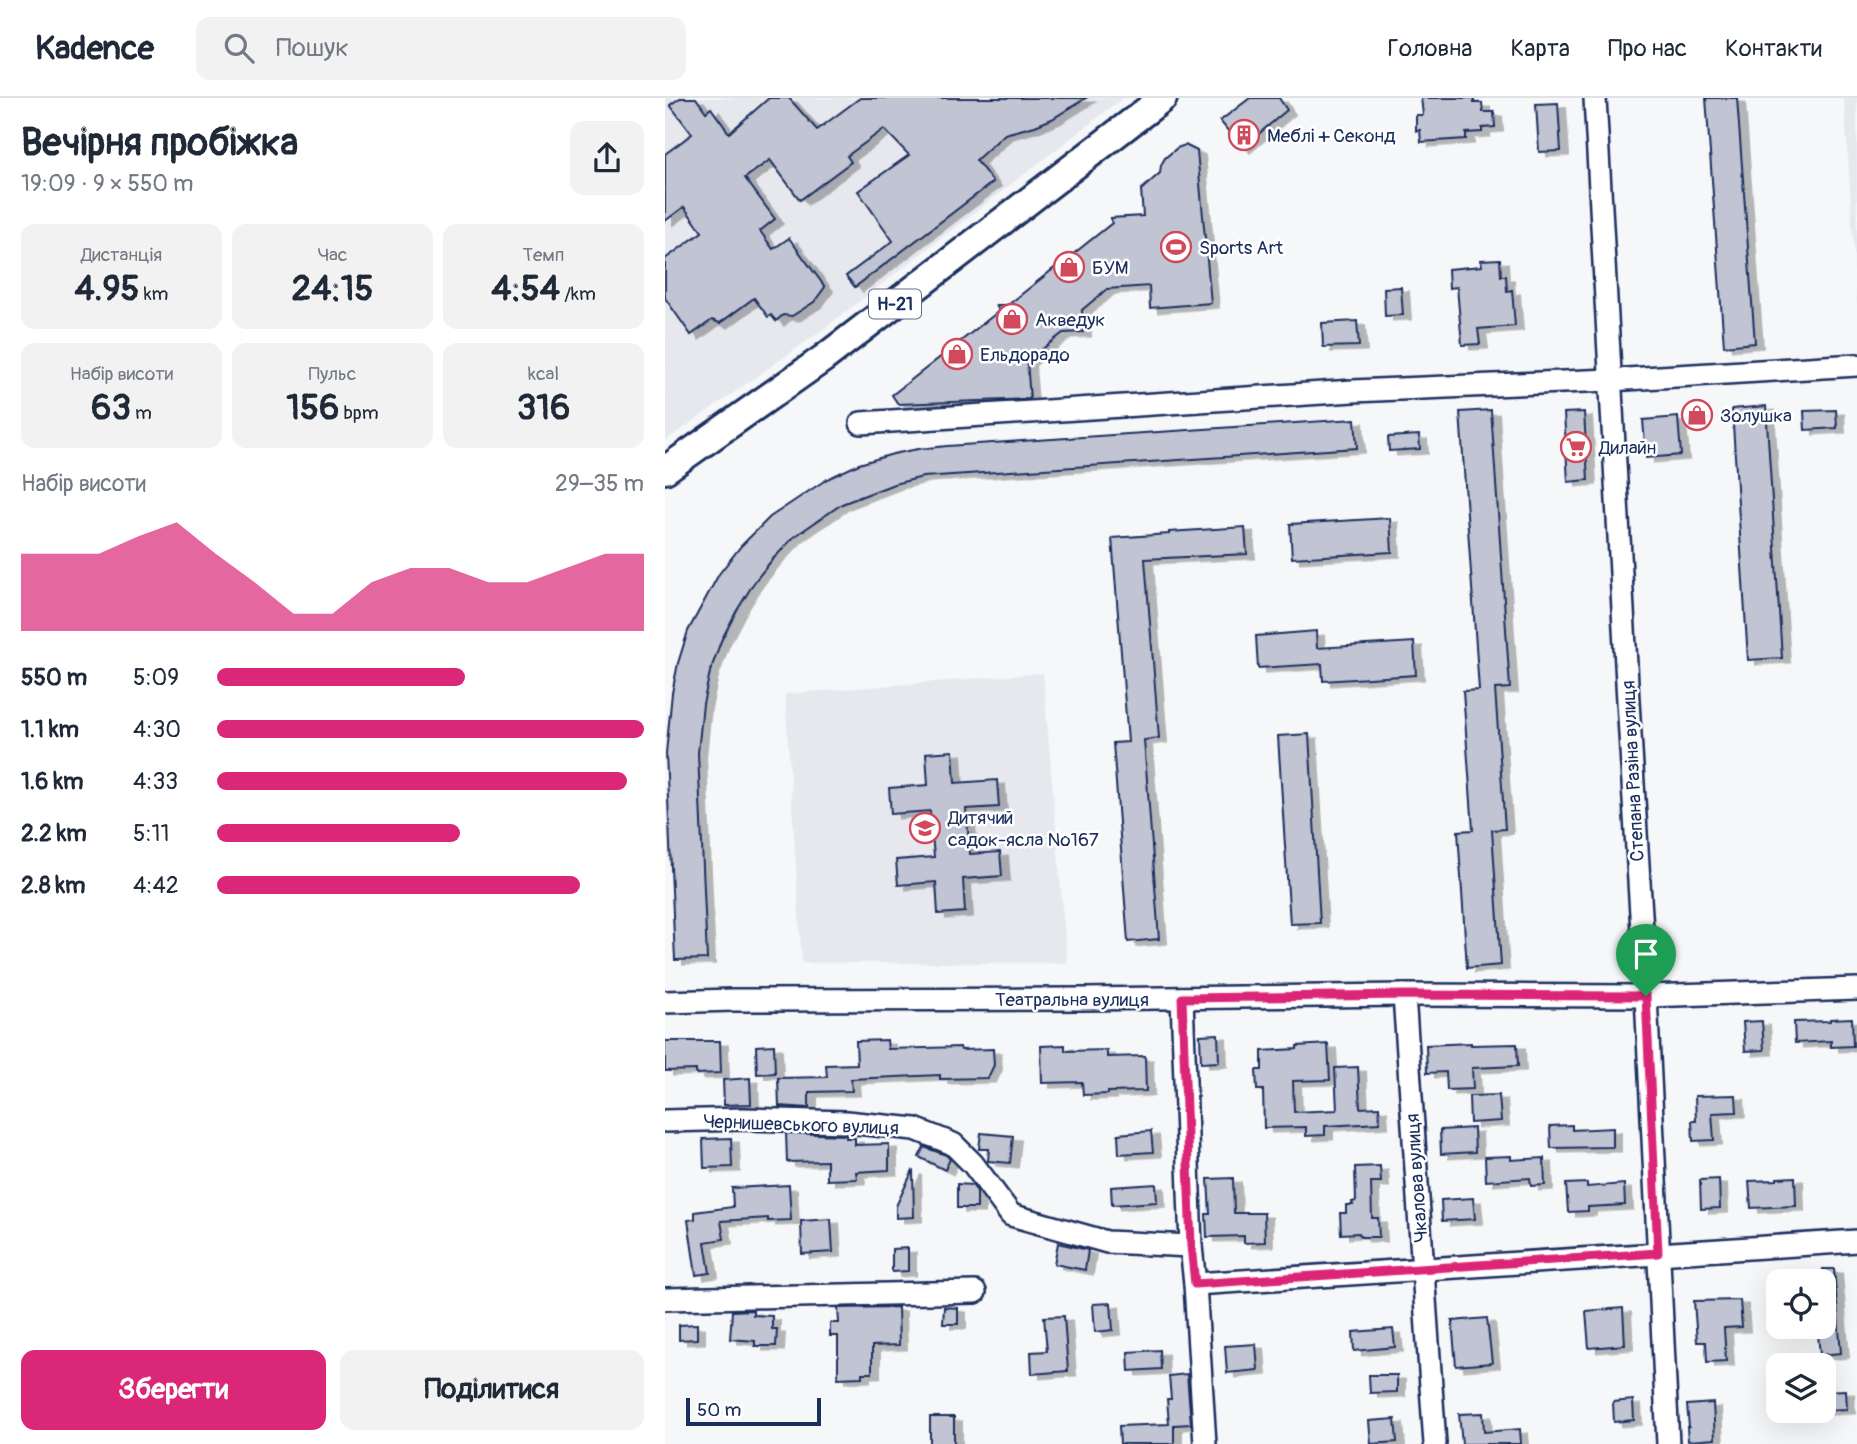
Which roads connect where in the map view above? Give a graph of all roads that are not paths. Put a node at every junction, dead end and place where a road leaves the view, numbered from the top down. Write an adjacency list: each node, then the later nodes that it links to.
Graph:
1 (1163, 98): 6 (main road, Н-21)
2 (1595, 98): 4 (street, Степана Разіна вулиця)
3 (1857, 365): 4 (street)
4 (1610, 380): 5 (street); 9 (street, Степана Разіна вулиця)
5 (861, 423)
6 (665, 470)
7 (1857, 989): 9 (street, Театральна вулиця)
8 (1404, 995): 9 (street, Театральна вулиця); 10 (street, Театральна вулиця); 16 (street, Чкалова вулиця)
9 (1646, 996): 15 (street, Степана Разіна вулиця)
10 (1182, 998): 11 (street, Театральна вулиця); 14 (street)
11 (665, 1002)
12 (665, 1121): 14 (street, Чернишевського вулиця)
13 (1857, 1241): 15 (street)
14 (1191, 1246): 17 (street)
15 (1658, 1253): 16 (street); 22 (street, Степана Разіна вулиця)
16 (1423, 1270): 17 (street); 21 (street, Чкалова вулиця)
17 (1195, 1284): 20 (street)
18 (975, 1292): 19 (street)
19 (665, 1299)
20 (1205, 1444)
21 (1435, 1444)
22 (1668, 1444)

